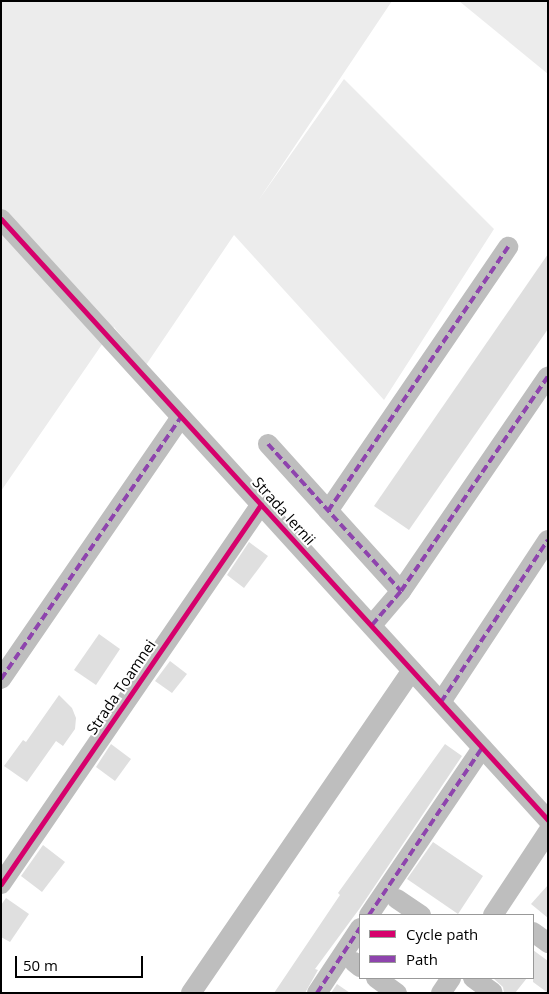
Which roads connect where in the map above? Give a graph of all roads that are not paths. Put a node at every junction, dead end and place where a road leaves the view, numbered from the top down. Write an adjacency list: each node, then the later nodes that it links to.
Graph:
1 (1, 219): 4 (street, Strada Iernii)
2 (508, 247): 7 (street)
3 (548, 376): 9 (street)
4 (182, 417): 6 (street, Strada Iernii); 12 (street)
5 (268, 444): 7 (street)
6 (261, 504): 10 (street, Strada Iernii); 17 (street, Strada Toamnei)
7 (328, 510): 9 (street)
8 (548, 540): 13 (street)
9 (400, 591): 10 (street)
10 (372, 625): 11 (street, Strada Iernii)
11 (412, 670): 13 (street, Strada Iernii); 29 (street)
12 (1, 679)
13 (441, 702): 14 (street, Strada Iernii)
14 (482, 748): 15 (street, Strada Iernii); 20 (street)
15 (548, 820)
16 (548, 832): 19 (street)
17 (1, 884)
18 (397, 899): 21 (street)
19 (500, 913)
20 (370, 914)
21 (420, 914)
22 (359, 930): 30 (street)
23 (534, 933): 24 (street)
24 (548, 943)
25 (377, 979): 31 (street)
26 (450, 979): 32 (street)
27 (474, 979): 28 (street)
28 (492, 992)
29 (191, 993)
30 (317, 993)
31 (397, 993)
32 (441, 993)

